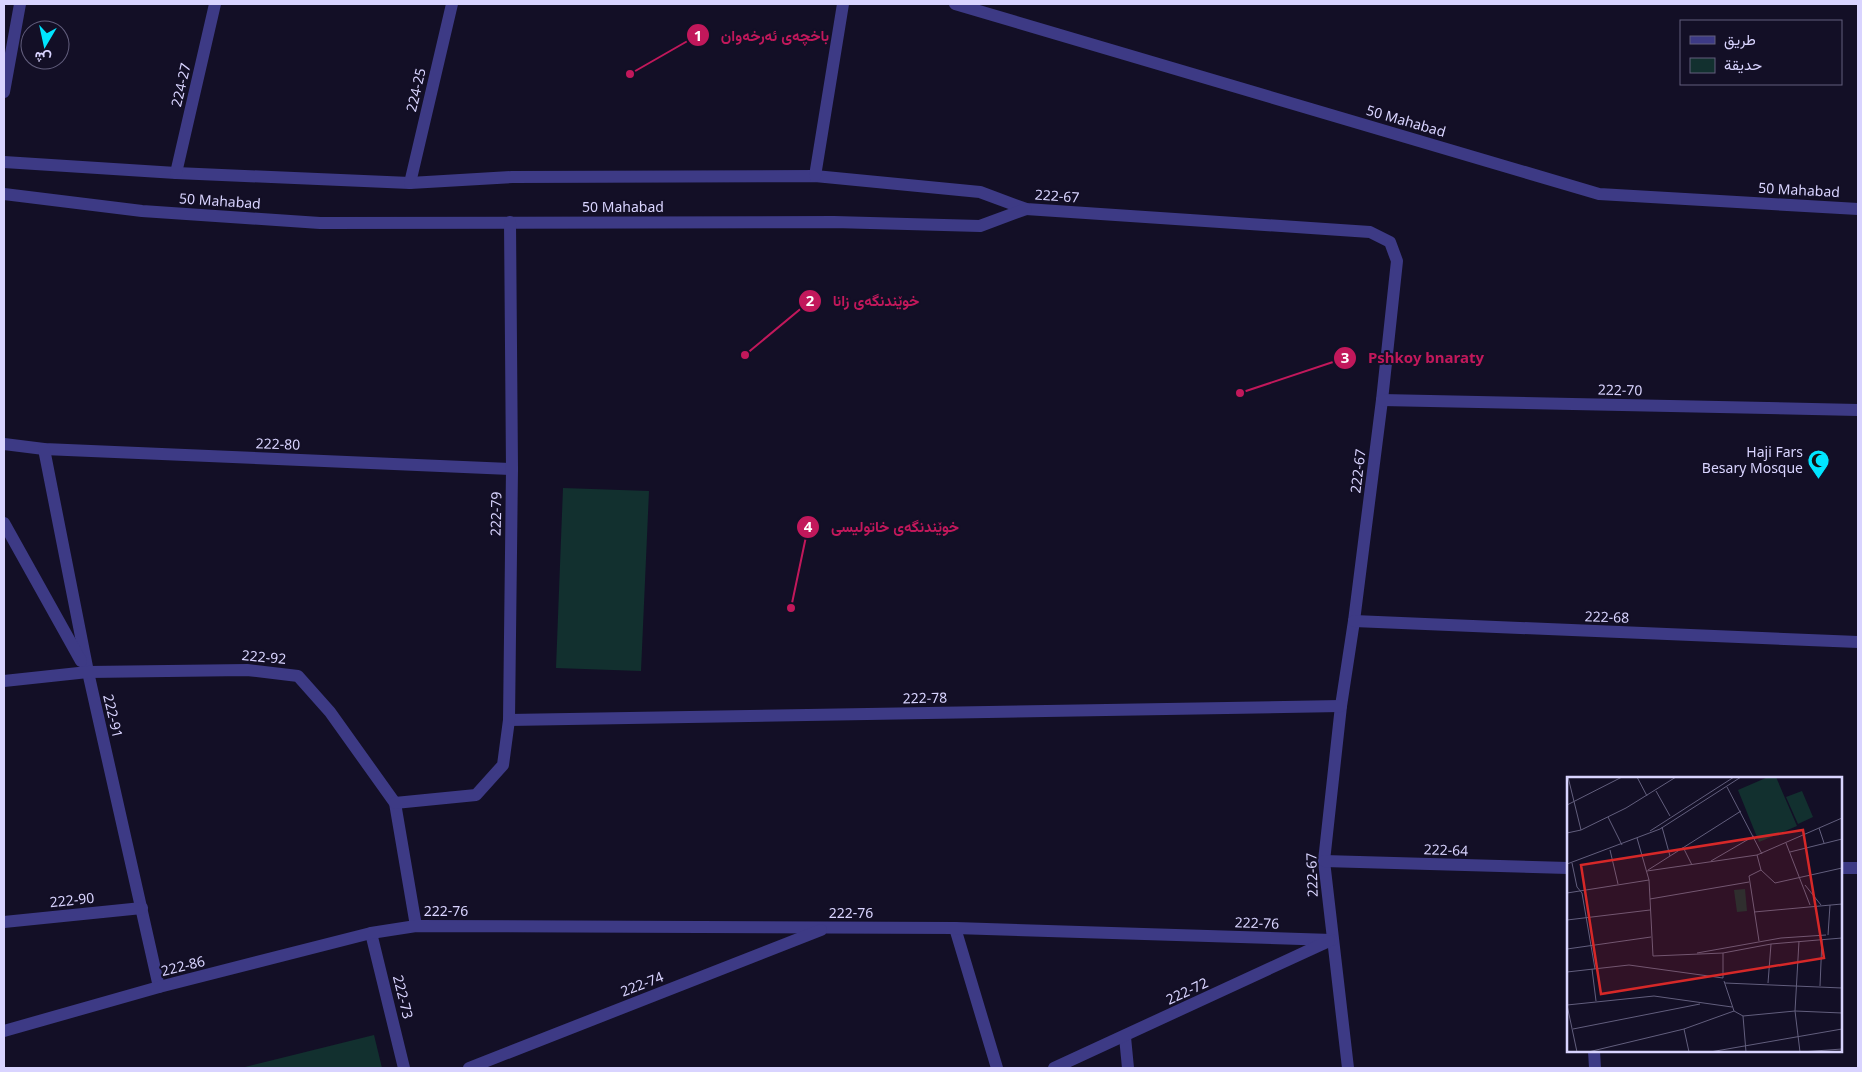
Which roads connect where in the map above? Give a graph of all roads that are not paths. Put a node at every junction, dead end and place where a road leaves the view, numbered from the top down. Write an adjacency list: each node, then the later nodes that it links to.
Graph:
1 (20, 4): 6 (street)
2 (215, 4): 8 (street, 224-27)
3 (452, 4): 10 (street, 224-25)
4 (843, 4): 9 (street)
5 (955, 4): 13 (street, 50 Mahabad)
6 (4, 92)
7 (4, 162): 8 (street, 50 Mahabad)
8 (176, 173): 10 (street, 50 Mahabad)
9 (815, 176): 10 (street, 50 Mahabad); 12 (street, 50 Mahabad)
10 (410, 183)
11 (4, 194): 14 (street, 50 Mahabad)
12 (1026, 209): 14 (street, 50 Mahabad); 15 (street, 222-67)
13 (1858, 209)
14 (510, 222): 19 (street, 222-79)
15 (1382, 400): 16 (street, 222-70); 21 (street, 222-67)
16 (1858, 410)
17 (4, 444): 18 (street, 222-80)
18 (44, 449): 19 (street, 222-80); 23 (street, 222-91)
19 (512, 469): 26 (street, 222-79)
20 (4, 523): 23 (street)
21 (1354, 622): 22 (street, 222-68); 25 (street, 222-67)
22 (1858, 642)
23 (88, 672): 24 (street, 222-92); 27 (street, 222-92); 32 (street, 222-91)
24 (4, 681)
25 (1341, 706): 26 (street, 222-78); 28 (street, 222-67)
26 (509, 720): 27 (street, 222-79)
27 (395, 803): 34 (street, 222-92)
28 (1324, 861): 29 (street, 222-64); 38 (street, 222-67)
29 (1567, 868)
30 (1842, 868): 31 (street)
31 (1858, 868)
32 (142, 908): 33 (street, 222-90); 39 (street, 222-91)
33 (4, 922)
34 (416, 926): 35 (street, 222-76); 37 (street, 222-76)
35 (826, 928): 36 (street, 222-76); 44 (street, 222-74)
36 (955, 928): 38 (street, 222-76); 45 (street)
37 (372, 933): 39 (street, 222-86); 43 (street, 222-73)
38 (1332, 940): 41 (street, 222-72); 48 (street, 222-67)
39 (159, 988): 40 (street, 222-86)
40 (4, 1031)
41 (1125, 1037): 46 (street, 222-72); 47 (street)
42 (1594, 1052): 49 (street)
43 (404, 1068)
44 (469, 1068)
45 (997, 1068)
46 (1054, 1068)
47 (1128, 1068)
48 (1348, 1068)
49 (1595, 1068)

